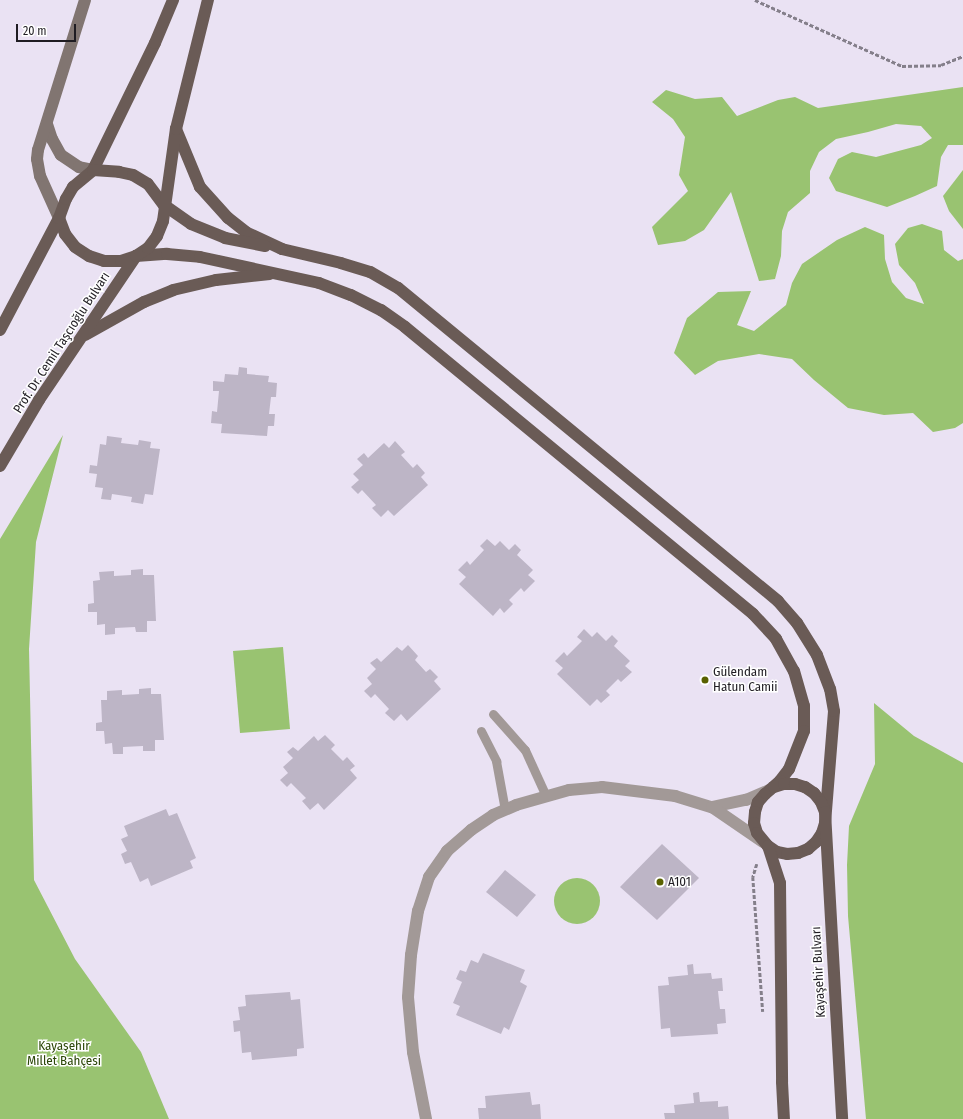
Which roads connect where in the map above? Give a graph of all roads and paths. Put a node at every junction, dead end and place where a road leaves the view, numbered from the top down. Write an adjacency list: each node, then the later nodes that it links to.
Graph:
1 (85, 0): 6 (street)
2 (173, 0): 8 (main road)
3 (208, 0): 7 (main road)
4 (755, 0): 5 (path)
5 (963, 56)
6 (47, 124): 8 (street); 10 (street)
7 (176, 129): 9 (main road); 11 (main road)
8 (93, 170): 9 (main road); 10 (main road)
9 (164, 205): 11 (main road); 12 (main road)
10 (59, 218): 12 (main road); 14 (main road)
11 (282, 250): 23 (main road)
12 (136, 256): 13 (main road); 15 (main road, Prof. Dr. Cemil Taşcıoğlu Bulvarı)
13 (279, 274): 15 (main road); 19 (main road)
14 (0, 330)
15 (82, 337): 16 (main road, Prof. Dr. Cemil Taşcıoğlu Bulvarı)
16 (0, 466)
17 (493, 714): 20 (lane)
18 (481, 731): 22 (lane)
19 (773, 788): 21 (street); 23 (main road); 24 (main road)
20 (546, 796): 21 (street); 22 (street)
21 (712, 807): 24 (street)
22 (506, 810): 26 (street)
23 (825, 823): 24 (main road); 28 (main road, Kayaşehir Bulvarı)
24 (765, 844): 25 (path); 27 (main road)
25 (764, 1017)
26 (426, 1119)
27 (784, 1119)
28 (842, 1119)

